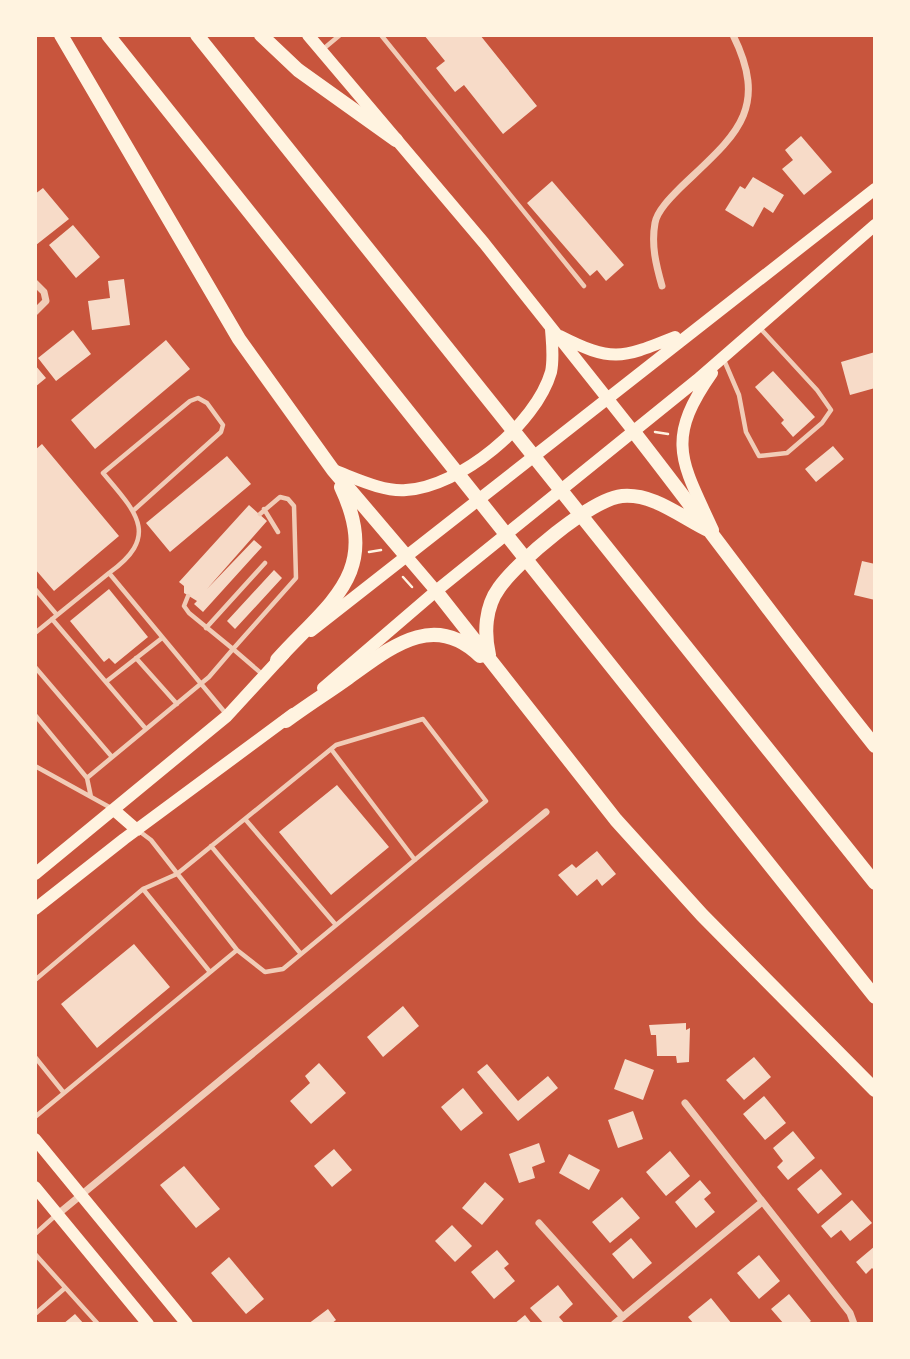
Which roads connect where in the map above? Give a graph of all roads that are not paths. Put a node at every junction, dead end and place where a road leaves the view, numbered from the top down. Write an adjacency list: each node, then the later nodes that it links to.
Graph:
1 (61, 35): 23 (highway)
2 (108, 35): 75 (highway)
3 (197, 35): 67 (highway)
4 (261, 35): 10 (highway)
5 (308, 35): 9 (main road)
6 (340, 35): 9 (lane)
7 (381, 35): 14 (lane)
8 (733, 35): 15 (street)
9 (321, 51): 10 (main road)
10 (396, 140): 18 (main road)
11 (875, 188): 19 (main road)
12 (875, 225): 17 (main road)
13 (35, 283): 16 (street)
14 (583, 286)
15 (662, 286)
16 (35, 312)
17 (758, 327): 20 (main road); 20 (lane)
18 (553, 331): 19 (main road); 21 (main road); 23 (main road)
19 (688, 332): 21 (main road)
20 (722, 358): 22 (main road); 28 (main road)
21 (606, 398): 22 (main road); 29 (main road)
22 (634, 432): 28 (highway); 33 (main road)
23 (333, 470): 29 (highway); 42 (highway)
24 (264, 509): 26 (lane); 27 (lane); 39 (lane)
25 (134, 510): 25 (lane); 31 (lane)
26 (260, 514)
27 (278, 532)
28 (715, 533): 41 (highway); 53 (highway)
29 (408, 557): 33 (main road); 42 (main road)
30 (265, 562): 36 (lane)
31 (108, 573): 35 (lane); 38 (lane)
32 (35, 589): 35 (lane)
33 (436, 591): 41 (highway); 51 (main road)
34 (188, 596): 36 (lane)
35 (54, 617): 37 (lane); 45 (lane)
36 (206, 628): 39 (lane)
37 (35, 633)
38 (162, 638): 40 (lane); 46 (lane)
39 (233, 649): 44 (lane); 46 (lane)
40 (136, 658): 45 (lane); 48 (lane)
41 (490, 659): 47 (highway)
42 (277, 660): 44 (main road)
43 (35, 667): 55 (lane)
44 (262, 674): 50 (main road)
45 (107, 681): 52 (lane)
46 (201, 684): 48 (lane); 50 (lane)
47 (513, 690): 51 (highway); 77 (highway)
48 (177, 704): 52 (lane)
49 (35, 715): 57 (lane)
50 (227, 716): 59 (main road)
51 (286, 721): 62 (main road)
52 (146, 729): 55 (lane)
53 (875, 746)
54 (331, 750): 61 (lane); 64 (lane); 64 (lane)
55 (112, 757): 57 (lane)
56 (35, 766): 58 (lane)
57 (87, 778): 58 (lane)
58 (91, 797): 59 (lane)
59 (114, 810): 62 (main road); 65 (main road)
60 (546, 812): 83 (street)
61 (245, 818): 63 (lane); 70 (lane)
62 (136, 830): 66 (lane); 69 (main road)
63 (211, 846): 66 (lane); 72 (lane)
64 (415, 860): 70 (lane)
65 (35, 874)
66 (177, 874): 68 (lane); 71 (lane)
67 (875, 883)
68 (143, 890): 73 (lane); 74 (lane)
69 (35, 909)
70 (336, 925): 72 (lane)
71 (236, 950): 72 (lane); 73 (lane)
72 (301, 954)
73 (210, 972): 78 (lane)
74 (35, 980)
75 (875, 997)
76 (35, 1057): 78 (lane)
77 (875, 1090)
78 (64, 1093): 80 (lane)
79 (685, 1103): 84 (street)
80 (35, 1117)
81 (35, 1139): 83 (main road)
82 (35, 1187): 85 (main road)
83 (81, 1194): 85 (street); 95 (main road)
84 (762, 1202): 92 (street); 97 (street)
85 (58, 1214): 87 (lane); 94 (main road)
86 (539, 1223): 92 (street)
87 (35, 1234)
88 (35, 1254): 89 (lane)
89 (37, 1261): 90 (lane)
90 (65, 1288): 91 (lane); 93 (lane)
91 (35, 1314)
92 (623, 1317): 96 (street)
93 (98, 1324)
94 (148, 1324)
95 (187, 1324)
96 (614, 1324)
97 (855, 1324)

